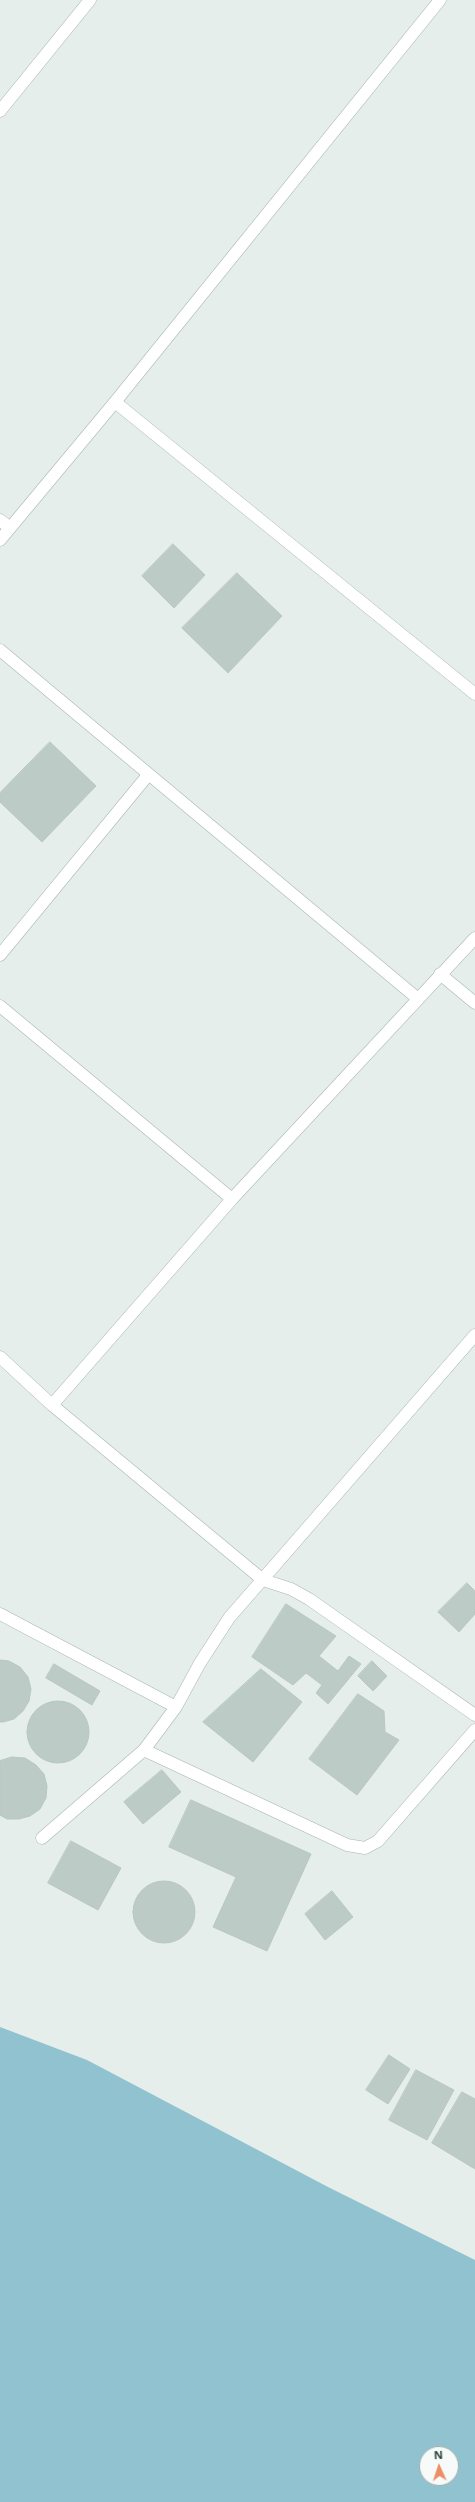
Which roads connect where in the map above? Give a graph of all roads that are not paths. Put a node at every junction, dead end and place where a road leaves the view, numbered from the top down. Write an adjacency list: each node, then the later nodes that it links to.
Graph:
1 (90, 0): 3 (street)
2 (440, 0): 4 (street)
3 (0, 111)
4 (115, 402): 6 (street); 9 (street)
5 (0, 520): 6 (street)
6 (10, 528): 7 (street)
7 (0, 540)
8 (0, 650): 10 (street)
9 (475, 694)
10 (148, 775): 12 (street); 14 (street)
11 (475, 938): 13 (street)
12 (0, 955)
13 (440, 974): 14 (street); 15 (street)
14 (417, 998): 17 (street)
15 (475, 1003)
16 (0, 1006): 17 (street)
17 (232, 1199): 20 (street)
18 (475, 1335): 21 (street)
19 (0, 1357): 20 (street)
20 (52, 1405): 21 (street)
21 (263, 1580): 23 (street); 24 (street)
22 (0, 1614): 23 (street)
23 (176, 1707): 26 (street)
24 (475, 1715)
25 (475, 1730): 26 (street)
26 (144, 1750): 27 (street)
27 (42, 1838)

